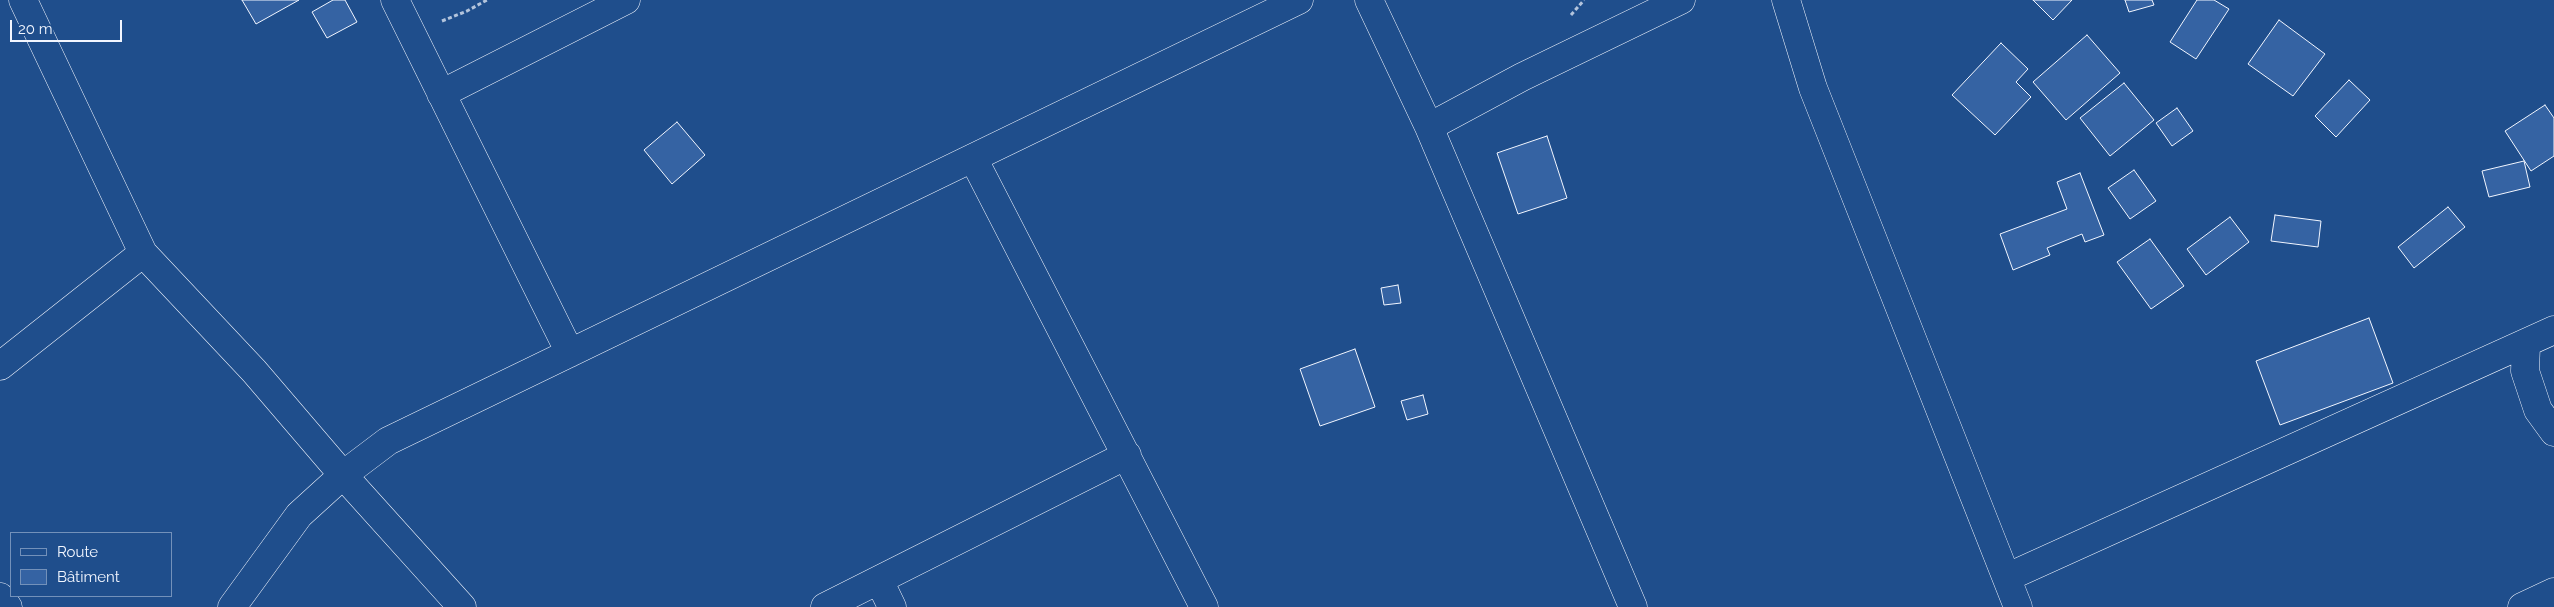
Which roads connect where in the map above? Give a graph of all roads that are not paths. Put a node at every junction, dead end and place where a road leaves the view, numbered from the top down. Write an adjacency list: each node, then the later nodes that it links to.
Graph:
1 (23, 0): 11 (street)
2 (395, 0): 8 (street)
3 (626, 0): 8 (street)
4 (1299, 0): 10 (street)
5 (1369, 0): 9 (street)
6 (1681, 0): 9 (street)
7 (1786, 0): 19 (street)
8 (441, 94): 14 (street)
9 (1429, 127): 29 (street)
10 (973, 158): 14 (street); 17 (street)
11 (143, 253): 15 (street); 18 (street)
12 (2554, 330): 13 (street)
13 (2526, 344): 16 (street); 19 (street)
14 (570, 353): 18 (street)
15 (0, 366)
16 (2554, 432)
17 (1127, 455): 20 (street); 28 (street)
18 (343, 475): 24 (street); 25 (street)
19 (2008, 577): 30 (street)
20 (878, 580): 26 (street); 27 (street)
21 (2554, 592): 31 (street)
22 (0, 597): 23 (street)
23 (8, 607)
24 (232, 607)
25 (462, 607)
26 (825, 607)
27 (892, 607)
28 (1204, 607)
29 (1634, 607)
30 (2018, 607)
31 (2522, 607)

